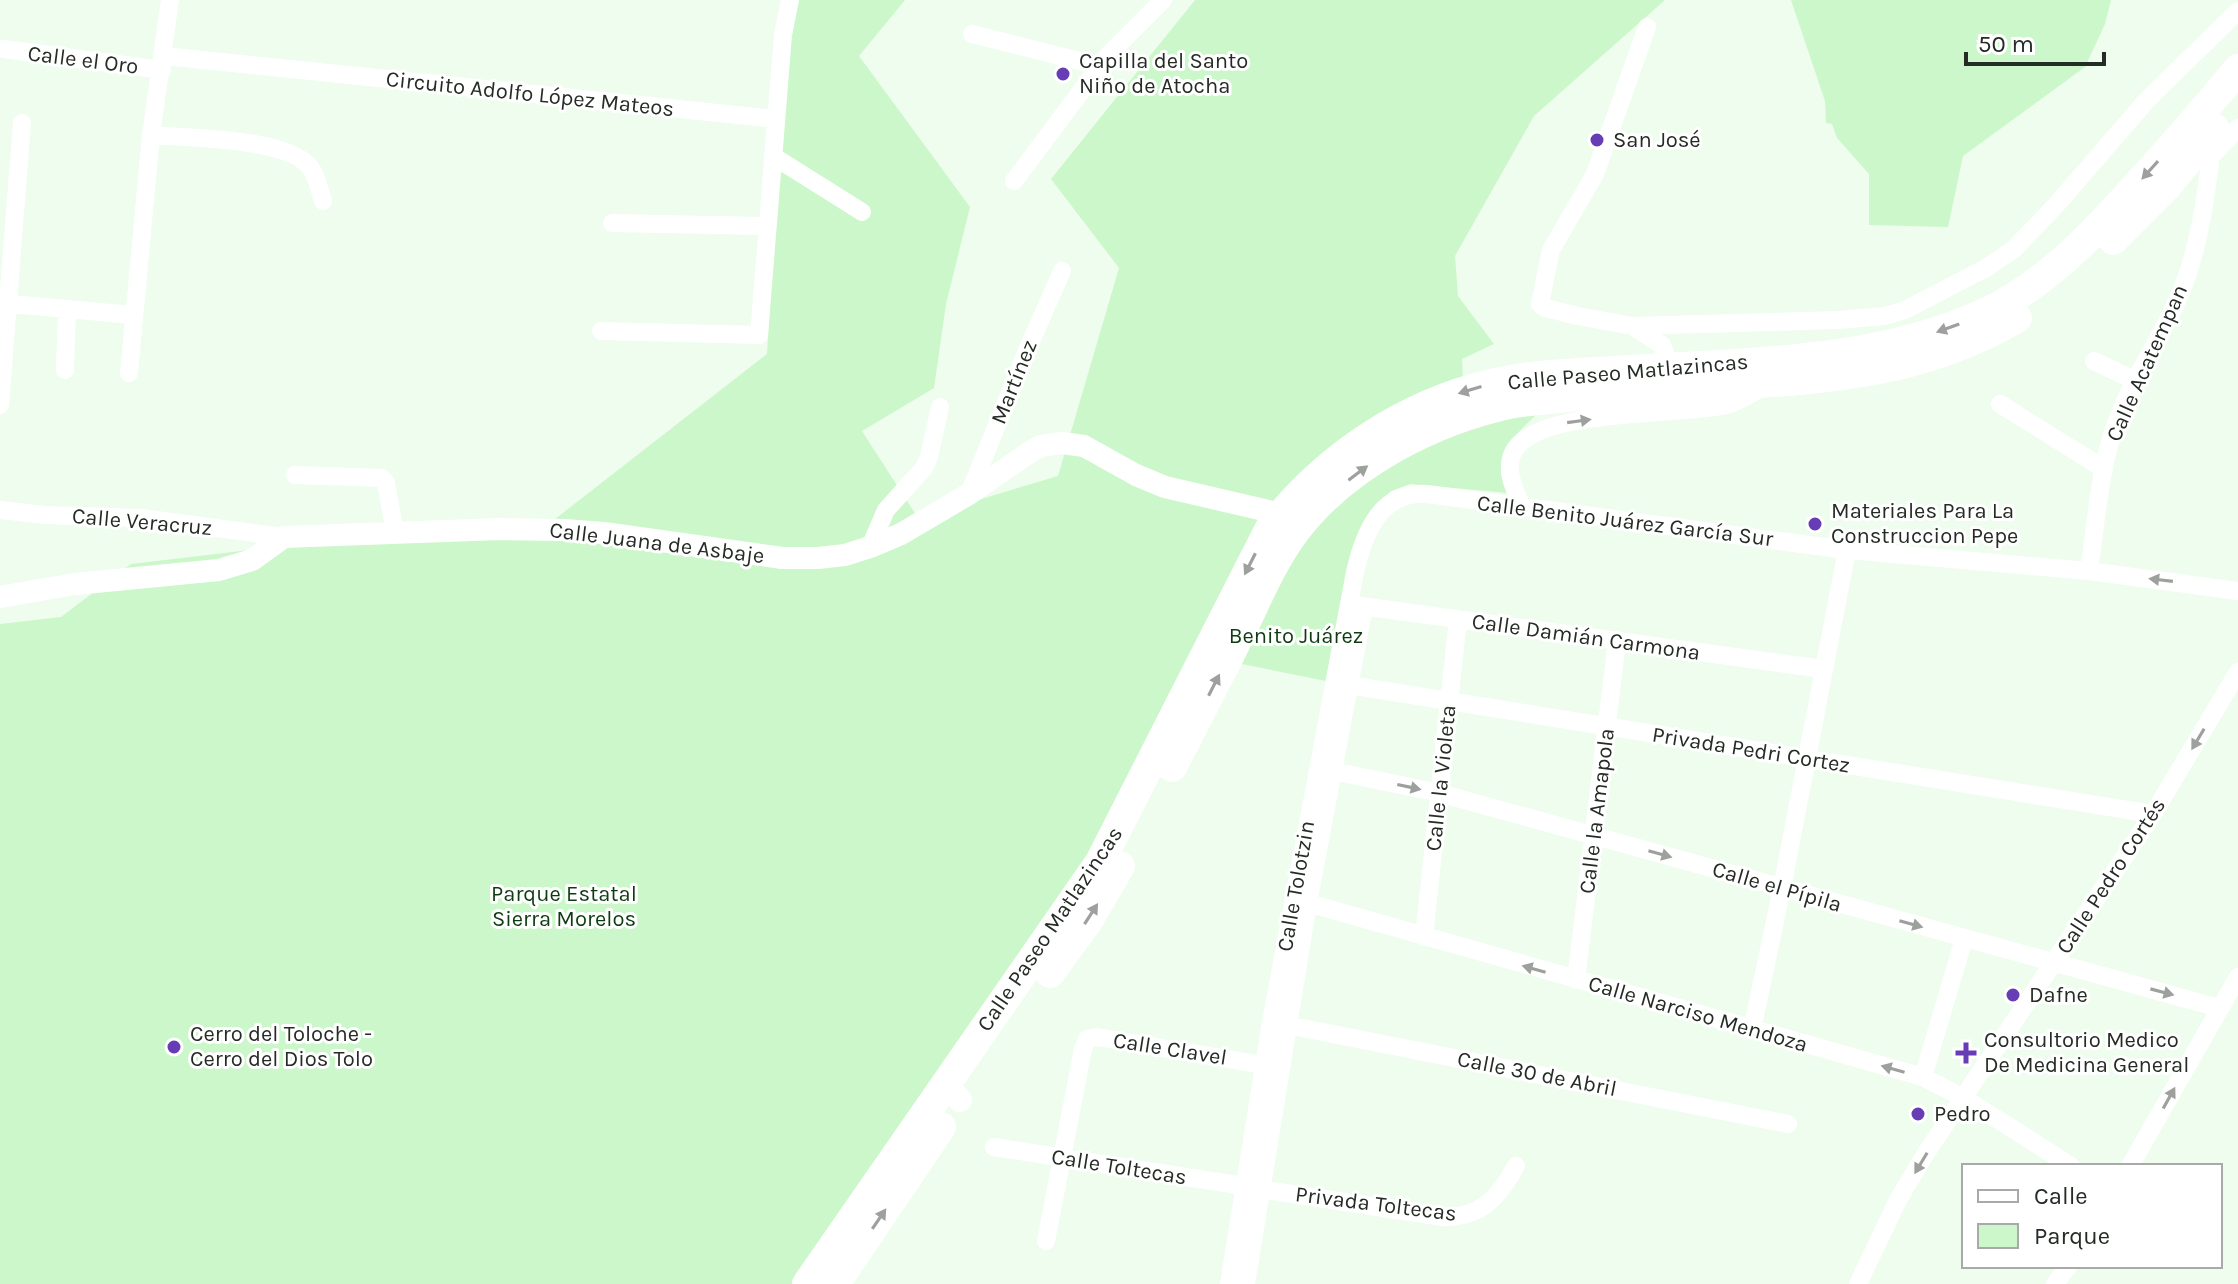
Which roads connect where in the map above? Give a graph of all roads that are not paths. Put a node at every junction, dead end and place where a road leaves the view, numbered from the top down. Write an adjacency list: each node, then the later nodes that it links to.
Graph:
1 (170, 0): 8 (street)
2 (790, 0): 12 (street)
3 (1163, 0): 9 (street)
4 (2238, 11): 28 (street)
5 (1647, 27): 28 (street)
6 (972, 34): 9 (street)
7 (4, 49): 8 (street, Calle el Oro)
8 (163, 63): 12 (street, Circuito Adolfo López Mateos); 15 (street)
9 (1099, 66): 18 (street)
10 (2238, 69): 33 (highway, Calle Paseo Matlazincas, one-way to 33)
11 (2238, 100): 19 (highway, Calle Paseo Matlazincas)
12 (776, 119): 17 (street)
13 (22, 123): 25 (street)
14 (2238, 128): 16 (street)
15 (151, 135): 20 (street); 27 (street)
16 (2211, 155): 19 (street); 34 (street, Calle Acatempan)
17 (773, 156): 21 (street); 23 (street)
18 (1014, 181)
19 (2166, 187): 35 (highway, Calle Paseo Matlazincas)
20 (323, 201)
21 (862, 212)
22 (612, 223): 23 (street)
23 (767, 226): 29 (street)
24 (1062, 271): 41 (street, Martínez)
25 (4, 303): 26 (street); 37 (street)
26 (67, 309): 27 (street); 31 (street)
27 (133, 315): 32 (street)
28 (1632, 326): 33 (street)
29 (601, 331)
30 (2094, 361): 34 (street)
31 (65, 370)
32 (129, 373)
33 (1673, 378): 35 (highway, Calle Paseo Matlazincas); 45 (highway, Calle Paseo Matlazincas, one-way to 45); 78 (highway, Calle Paseo Matlazincas, one-way to 33)
34 (2134, 380): 39 (street, Calle Acatempan)
35 (1768, 383): 43 (street, one-way to 35)
36 (2000, 404): 39 (street)
37 (0, 405)
38 (940, 407): 48 (street)
39 (2104, 469): 50 (street, Calle Acatempan)
40 (295, 475): 46 (street)
41 (969, 494): 45 (street, Calle Juana de Asbaje); 48 (street, Calle Juana de Asbaje)
42 (1395, 499): 43 (street, Calle Benito Juárez García Sur); 53 (street, Calle Tolotzin)
43 (1522, 508): 49 (street, Calle Benito Juárez García Sur)
44 (0, 510): 47 (street, Calle Veracruz)
45 (1281, 514): 78 (highway, Calle Paseo Matlazincas, one-way to 78)
46 (395, 533): 47 (street, Calle Juana de Asbaje); 48 (street, Calle Juana de Asbaje)
47 (284, 537): 52 (street)
48 (870, 547)
49 (1847, 550): 50 (street, Calle Benito Juárez García Sur); 56 (street)
50 (2089, 571): 51 (street, Calle Benito Juárez García Sur, one-way to 50)
51 (2238, 591)
52 (0, 597)
53 (1357, 606): 54 (street, Calle Damián Carmona); 58 (street, Calle Tolotzin); 76 (street, Calle Tolotzin)
54 (1458, 619): 55 (street, Calle Damián Carmona); 59 (street, Calle la Violeta)
55 (1617, 641): 56 (street, Calle Damián Carmona); 60 (street, Calle la Amapola)
56 (1823, 669): 61 (street)
57 (2238, 672): 64 (street, Calle Pedro Cortés, one-way to 64)
58 (1349, 685): 59 (street, Privada Pedri Cortez); 62 (street, Calle Tolotzin)
59 (1450, 701): 60 (street, Privada Pedri Cortez); 63 (street, Calle la Violeta)
60 (1607, 726): 61 (street, Privada Pedri Cortez); 65 (street, Calle la Amapola)
61 (1807, 760): 64 (street, Privada Pedri Cortez); 66 (street)
62 (1333, 771): 63 (street, Calle el Pípila, one-way to 63); 67 (street, Calle Tolotzin)
63 (1439, 793): 65 (street, Calle el Pípila); 68 (street, Calle la Violeta)
64 (2153, 814): 70 (street, Calle Pedro Cortés)
65 (1594, 835): 66 (street, Calle el Pípila, one-way to 66); 72 (street, Calle la Amapola)
66 (1782, 888): 69 (street, Calle el Pípila, one-way to 69); 75 (street)
67 (1308, 903): 68 (street, Calle Narciso Mendoza); 74 (street, Calle Tolotzin)
68 (1424, 937): 72 (street, Calle Narciso Mendoza, one-way to 68)
69 (1964, 939): 70 (street, Calle el Pípila); 77 (street)
70 (2055, 964): 73 (street, Calle el Pípila, one-way to 73); 79 (street, Calle Pedro Cortés)
71 (2238, 977): 73 (street)
72 (1576, 980): 75 (street, Calle Narciso Mendoza)
73 (2219, 1008): 84 (street, one-way to 73)
74 (1287, 1025): 80 (street, Calle 30 de Abril); 86 (street, Calle Tolotzin)
75 (1752, 1030): 77 (street, Calle Narciso Mendoza, one-way to 75)
76 (1263, 1065): 82 (street, Calle Clavel); 86 (street, Calle Tolotzin)
77 (1923, 1077): 79 (street, Calle Narciso Mendoza)
78 (953, 1092): 88 (highway, Calle Paseo Matlazincas, one-way to 78); 89 (highway, Calle Paseo Matlazincas)
79 (1964, 1098): 83 (street, Calle Narciso Mendoza); 92 (street, Calle Pedro Cortés, one-way to 92)
80 (1788, 1124)
81 (994, 1147): 82 (street, Calle Toltecas)
82 (1062, 1159): 86 (street, Calle Toltecas); 87 (street)
83 (2068, 1164)
84 (2131, 1164)
85 (1516, 1166): 86 (street, Privada Toltecas)
86 (1252, 1187): 90 (street, Calle Tolotzin); 91 (street, Calle Tolotzin)
87 (1046, 1241)
88 (838, 1281)
89 (807, 1284)
90 (1229, 1284)
91 (1246, 1284)
92 (1858, 1284)

